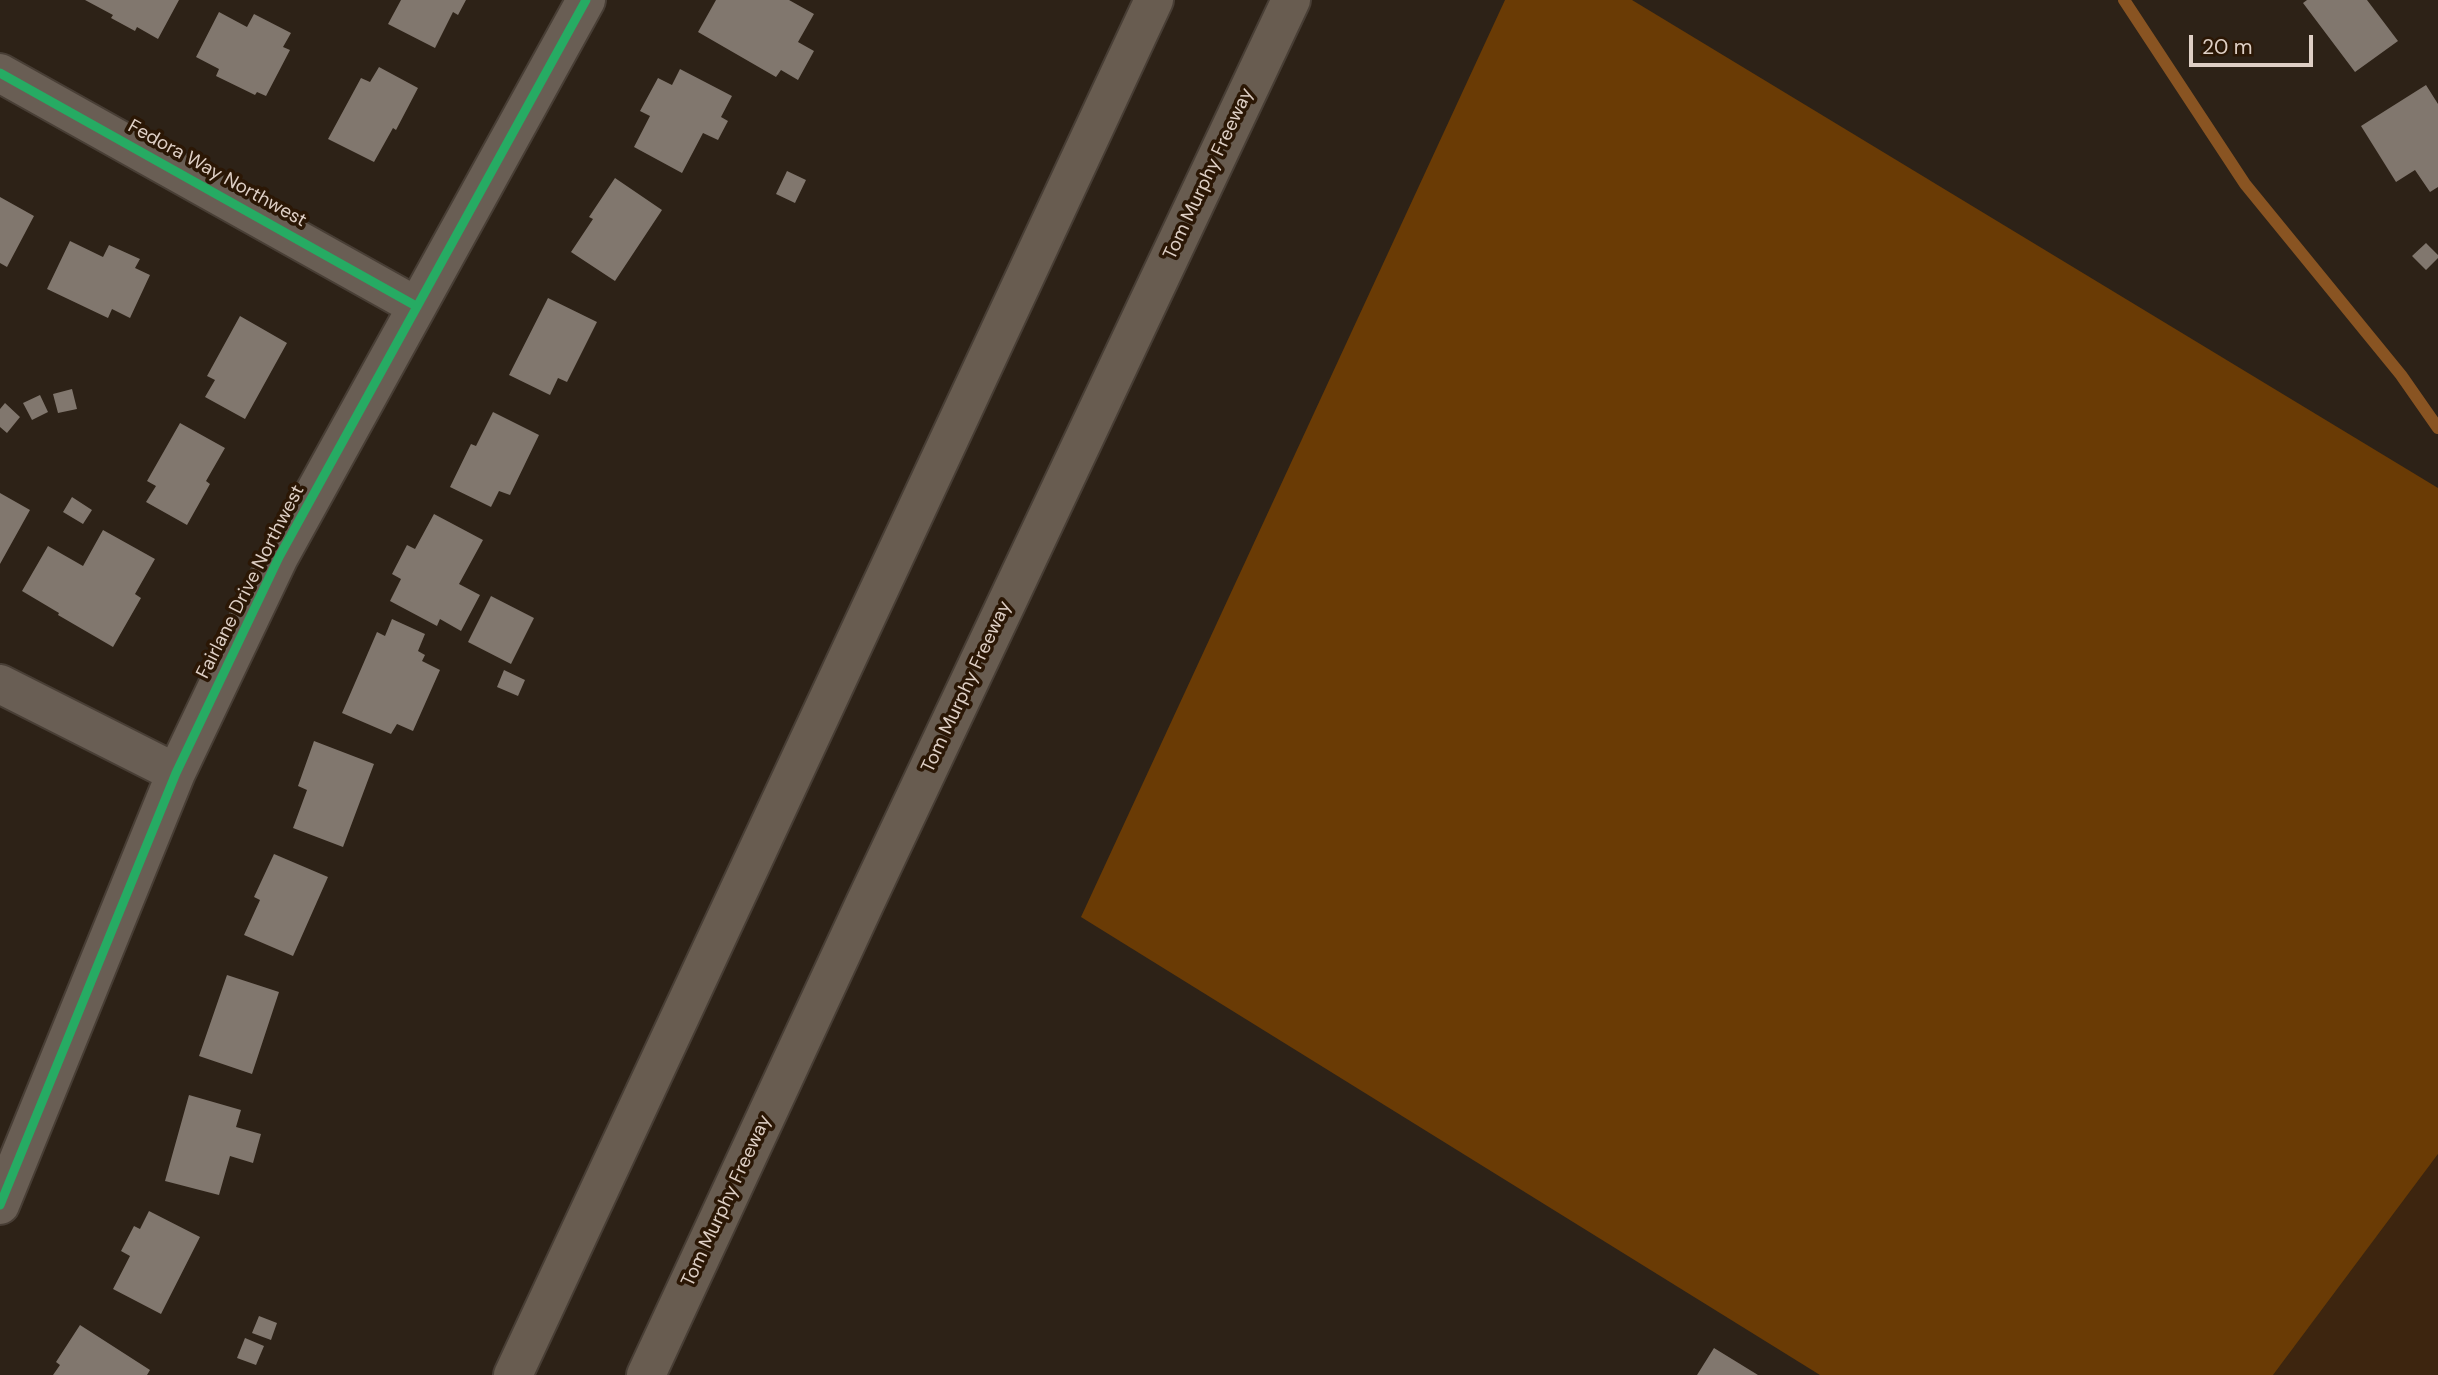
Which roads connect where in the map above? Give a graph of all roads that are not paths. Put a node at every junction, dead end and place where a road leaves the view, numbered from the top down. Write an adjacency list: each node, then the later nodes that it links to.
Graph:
1 (586, 0): 5 (street, Fairlane Drive Northwest)
2 (1154, 0): 9 (highway)
3 (1291, 0): 10 (highway, Tom Murphy Freeway)
4 (0, 73): 5 (street, Fedora Way Northwest)
5 (416, 306): 7 (street, Fairlane Drive Northwest)
6 (0, 684): 7 (street)
7 (176, 773): 8 (street, Fairlane Drive Northwest)
8 (0, 1205)
9 (513, 1375)
10 (646, 1375)

